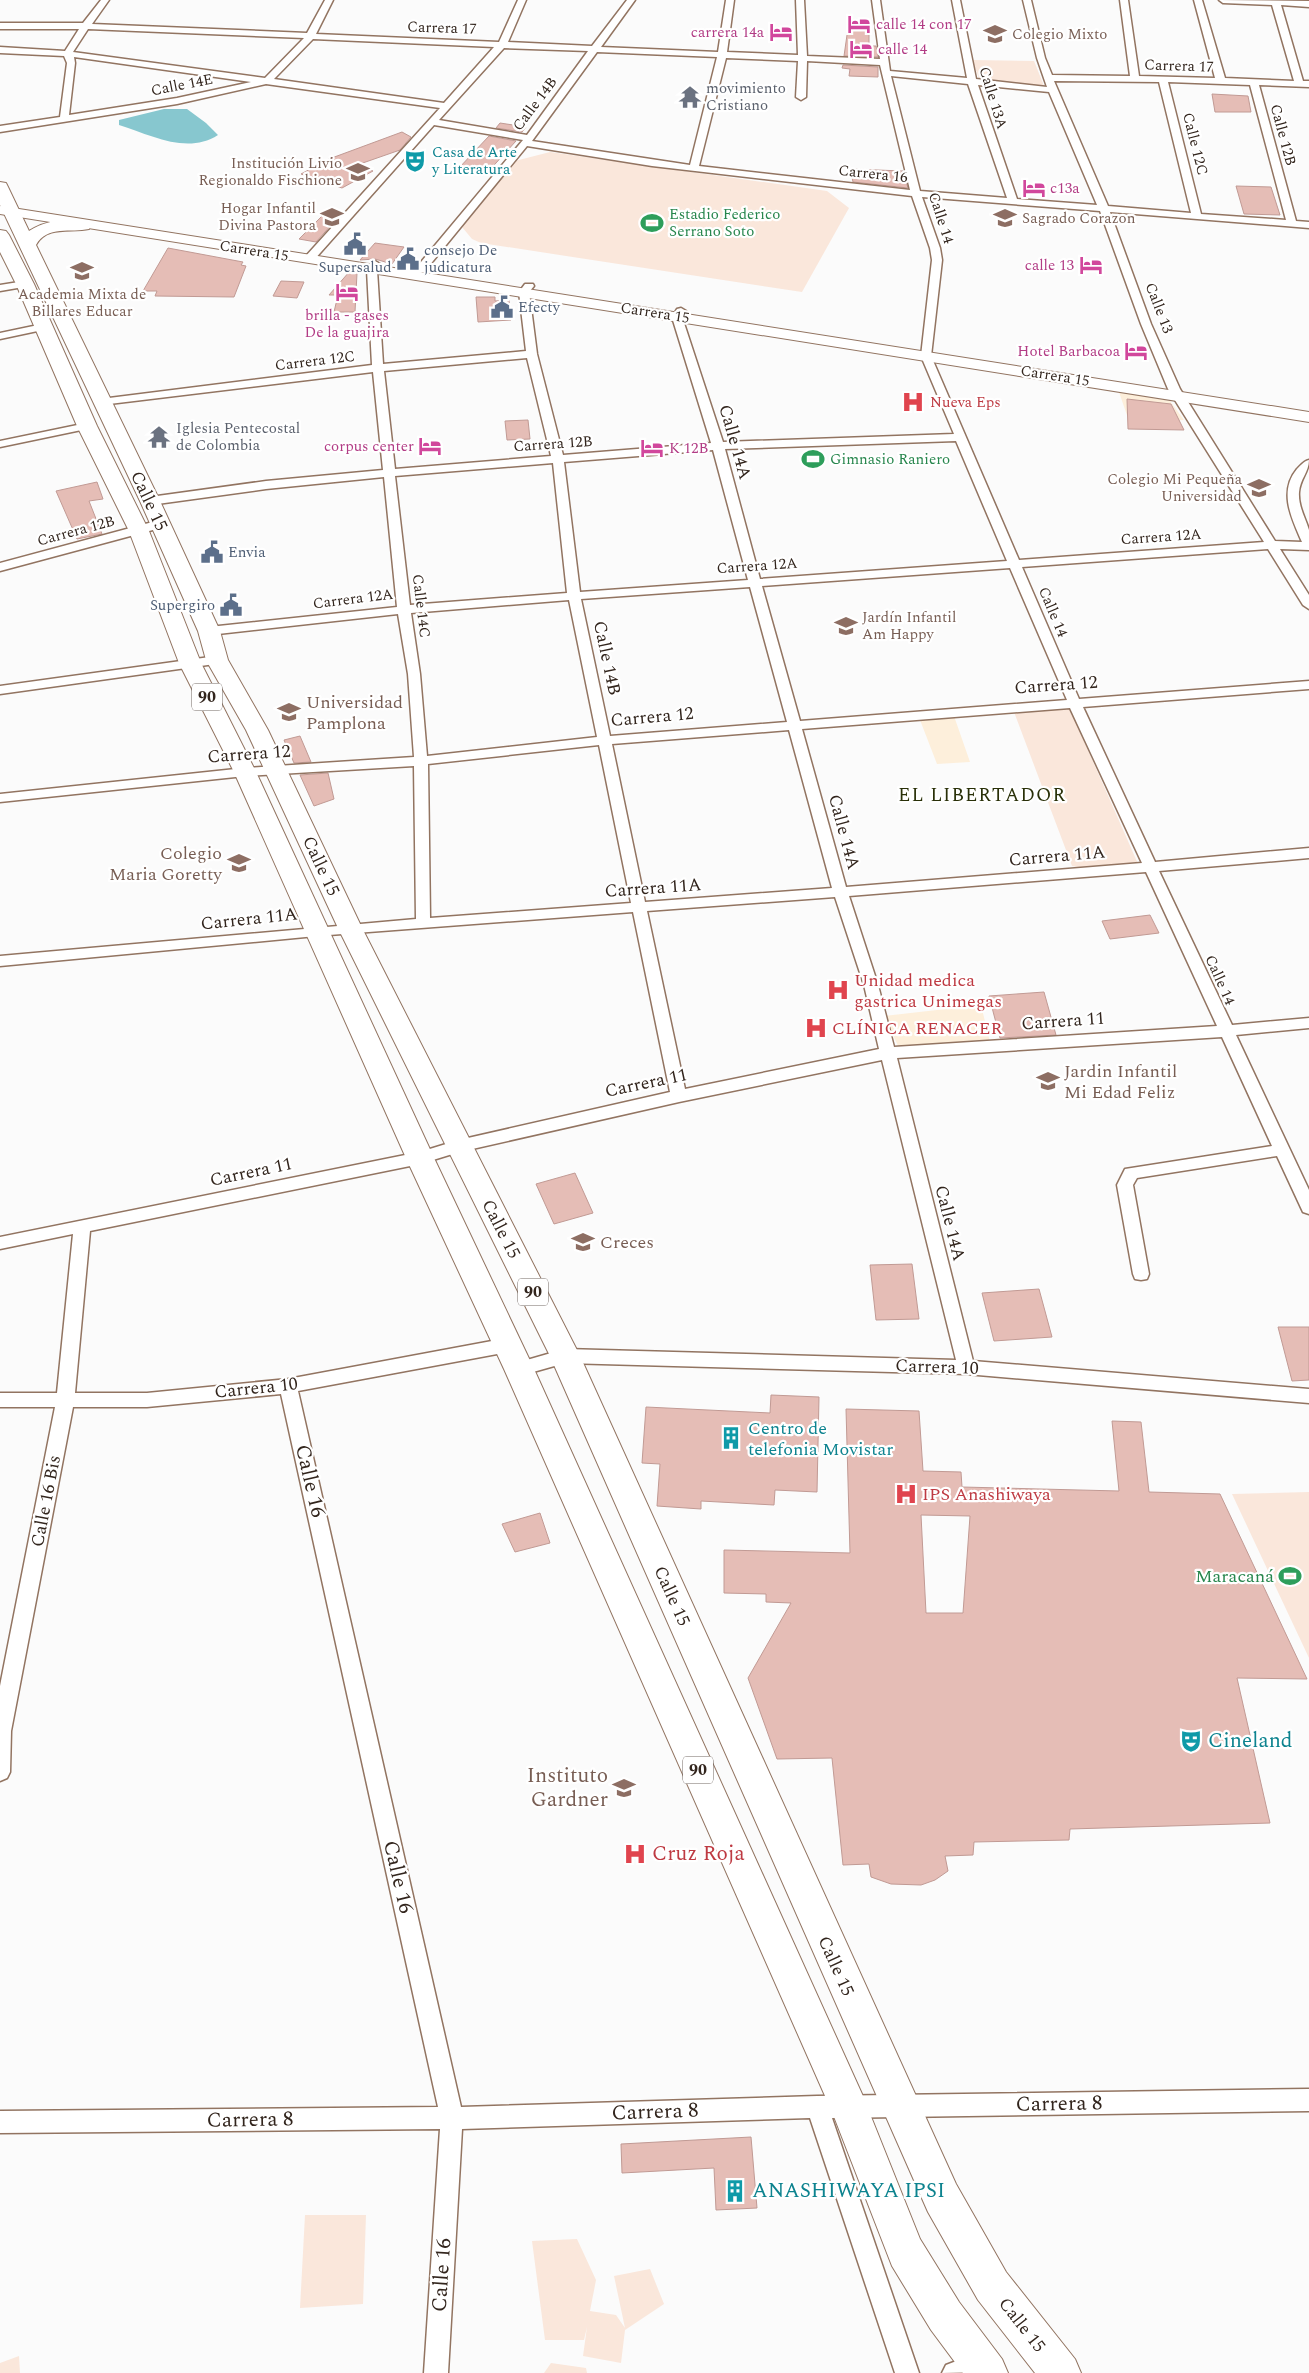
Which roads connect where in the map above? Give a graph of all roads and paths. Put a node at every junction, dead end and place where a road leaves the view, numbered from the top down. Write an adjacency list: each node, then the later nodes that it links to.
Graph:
1 (105, 0): 16 (street)
2 (329, 0): 17 (street)
3 (522, 0): 18 (street)
4 (631, 0): 19 (street, Calle 14B)
5 (730, 0): 22 (street)
6 (800, 0): 23 (street)
7 (876, 0): 24 (street, Calle 14)
8 (956, 0): 30 (street, Calle 13A)
9 (1027, 0): 26 (street, Calle 13)
10 (1124, 0): 27 (street)
11 (1198, 0): 31 (street)
12 (1223, 0): 13 (street)
13 (1275, 1): 14 (street); 33 (street)
14 (1309, 4)
15 (0, 26): 16 (street, Carrera 17)
16 (85, 26): 17 (street, Carrera 17); 21 (street)
17 (310, 38): 18 (street, Carrera 17); 29 (street)
18 (503, 43): 19 (street, Carrera 17); 36 (street)
19 (596, 49): 22 (street, Carrera 17); 40 (street, Calle 14B)
20 (0, 50): 21 (street)
21 (68, 54): 29 (street); 37 (street)
22 (722, 54): 23 (street, Carrera 17); 41 (street)
23 (803, 59): 24 (street, Carrera 17); 35 (street)
24 (884, 62): 25 (street, Calle 14)
25 (886, 73): 30 (street); 42 (street, Calle 14)
26 (1049, 78): 27 (street, Carrera 17); 34 (street, Calle 13)
27 (1135, 78): 28 (street, Carrera 17)
28 (1163, 79): 31 (street, Carrera 17); 45 (street, Calle 12C)
29 (267, 81): 36 (street); 37 (street, Calle 14E)
30 (972, 82): 34 (street); 43 (street, Calle 13A)
31 (1221, 82): 32 (street, Carrera 17)
32 (1254, 83): 33 (street, Carrera 17); 47 (street, Calle 12B)
33 (1304, 84)
34 (1053, 90): 44 (street, Calle 13)
35 (801, 97)
36 (448, 106): 38 (street)
37 (64, 119): 39 (street, Calle 14E)
38 (432, 122): 40 (street, Carrera 16); 50 (street)
39 (0, 129)
40 (528, 140): 41 (street, Carrera 16); 52 (street, Calle 14B)
41 (694, 168): 42 (street, Carrera 16)
42 (916, 194): 43 (street, Carrera 16); 59 (street, Calle 14)
43 (1013, 202): 44 (street, Carrera 16)
44 (1103, 208): 45 (street, Carrera 16); 62 (street, Calle 13)
45 (1197, 216): 47 (street, Carrera 16)
46 (5, 219): 48 (street, Carrera 15); 48 (highway); 50 (street, Carrera 15); 53 (highway, Calle 15 / 90); 63 (highway, Calle 15 / 90)
47 (1292, 223): 49 (street, Carrera 16)
48 (84, 225): 50 (street, Carrera 15)
49 (1309, 225)
50 (311, 257): 51 (street, Carrera 15)
51 (374, 267): 52 (street, Carrera 15); 55 (street, Carrera 15); 61 (street, Calle 14C)
52 (420, 270): 55 (street, Carrera 15)
53 (25, 284): 54 (street); 57 (highway, Calle 15 / 90)
54 (0, 288)
55 (526, 289): 56 (street, Carrera 15); 60 (street, Calle 14B)
56 (679, 314): 59 (street, Carrera 15); 69 (street, Calle 14A)
57 (43, 327): 58 (street); 66 (highway, Calle 15 / 90)
58 (0, 336)
59 (926, 353): 62 (street, Carrera 15); 67 (street, Calle 14)
60 (532, 354): 61 (street, Carrera 12C); 70 (street, Calle 14B)
61 (378, 368): 63 (street, Carrera 12C); 72 (street, Calle 14C)
62 (1177, 393): 64 (street, Carrera 15); 65 (street, Carrera 15); 74 (street, Calle 13)
63 (101, 402): 73 (highway, Calle 15 / 90)
64 (1309, 410)
65 (1309, 417)
66 (87, 426): 68 (street); 73 (highway, Calle 15 / 90)
67 (959, 437): 69 (street, Carrera 12B); 76 (street, Calle 14)
68 (0, 444)
69 (718, 446): 70 (street, Carrera 12B); 78 (street, Calle 14A)
70 (558, 460): 72 (street, Carrera 12B); 79 (street, Calle 14B)
71 (1309, 463): 75 (street)
72 (391, 473): 73 (street, Carrera 12B); 81 (street, Calle 14C)
73 (150, 519): 77 (street, Carrera 12B); 82 (highway, Calle 15 / 90); 83 (highway, Calle 15 / 90)
74 (1271, 545): 75 (street, Carrera 12A); 76 (street, Carrera 12A); 80 (street, Calle 13)
75 (1309, 545)
76 (1015, 564): 78 (street, Carrera 12A); 86 (street, Calle 14)
77 (0, 567)
78 (755, 582): 79 (street, Carrera 12A); 87 (street, Calle 14A)
79 (574, 596): 81 (street, Carrera 12A); 88 (street, Calle 14B)
80 (1309, 605)
81 (404, 609): 82 (street, Carrera 12A); 89 (street, Calle 14C)
82 (209, 631): 83 (highway, Calle 15 / 90)
83 (203, 661): 85 (street); 90 (highway, Calle 15 / 90); 91 (highway, Calle 15 / 90)
84 (1309, 685): 86 (street, Carrera 12)
85 (0, 690)
86 (1074, 702): 87 (street, Carrera 12); 94 (street, Calle 14)
87 (796, 725): 88 (street, Carrera 12); 95 (street, Calle 14A)
88 (606, 740): 89 (street, Carrera 12); 96 (street, Calle 14B)
89 (421, 761): 90 (street, Carrera 12); 97 (street, Calle 14C)
90 (277, 770): 91 (street, Carrera 12); 98 (highway, Calle 15 / 90)
91 (245, 772): 92 (street, Carrera 12); 99 (highway, Calle 15 / 90)
92 (0, 798)
93 (1309, 853): 94 (street, Carrera 11A)
94 (1152, 868): 95 (street, Carrera 11A); 102 (street, Calle 14)
95 (840, 892): 96 (street, Carrera 11A); 103 (street, Calle 14A)
96 (639, 908): 97 (street, Carrera 11A); 104 (street, Calle 14B)
97 (423, 924): 98 (street, Carrera 11A)
98 (350, 928): 99 (street, Carrera 11A); 105 (highway, Calle 15 / 90)
99 (316, 931): 100 (street, Carrera 11A); 107 (highway, Calle 15 / 90)
100 (0, 962)
101 (1309, 1023): 102 (street, Carrera 11)
102 (1225, 1031): 103 (street, Carrera 11); 106 (street, Calle 14)
103 (888, 1053): 104 (street, Carrera 11); 114 (street, Calle 14A)
104 (679, 1096): 105 (street, Carrera 11)
105 (459, 1146): 107 (street, Carrera 11); 112 (highway, Calle 15 / 90)
106 (1281, 1150): 108 (street, Calle 14); 111 (street)
107 (420, 1158): 109 (street, Carrera 11); 113 (highway, Calle 15 / 90)
108 (1309, 1208)
109 (82, 1228): 110 (street, Carrera 11); 118 (street, Calle 16 Bis)
110 (0, 1243)
111 (1141, 1274)
112 (565, 1356): 113 (street, Carrera 10); 114 (street, Carrera 10); 122 (highway, Calle 15 / 90)
113 (514, 1357): 115 (street, Carrera 10); 123 (highway, Calle 15 / 90)
114 (966, 1367): 116 (street, Carrera 10)
115 (288, 1386): 118 (street, Carrera 10); 124 (street, Calle 16)
116 (1309, 1396)
117 (0, 1400): 118 (street, Carrera 10)
118 (65, 1400): 119 (street, Calle 16 Bis)
119 (1, 1730): 120 (street, Calle 16 Bis)
120 (0, 1772)
121 (1309, 2100): 122 (street, Carrera 8)
122 (899, 2106): 123 (street, Carrera 8); 129 (highway, Calle 15 / 90)
123 (833, 2107): 124 (street, Carrera 8); 126 (highway, Calle 15 / 90); 128 (street, Calle 15)
124 (452, 2118): 125 (street, Carrera 8); 127 (street, Calle 16)
125 (0, 2122)
126 (974, 2370)
127 (436, 2373)
128 (907, 2373)
129 (1061, 2373)

